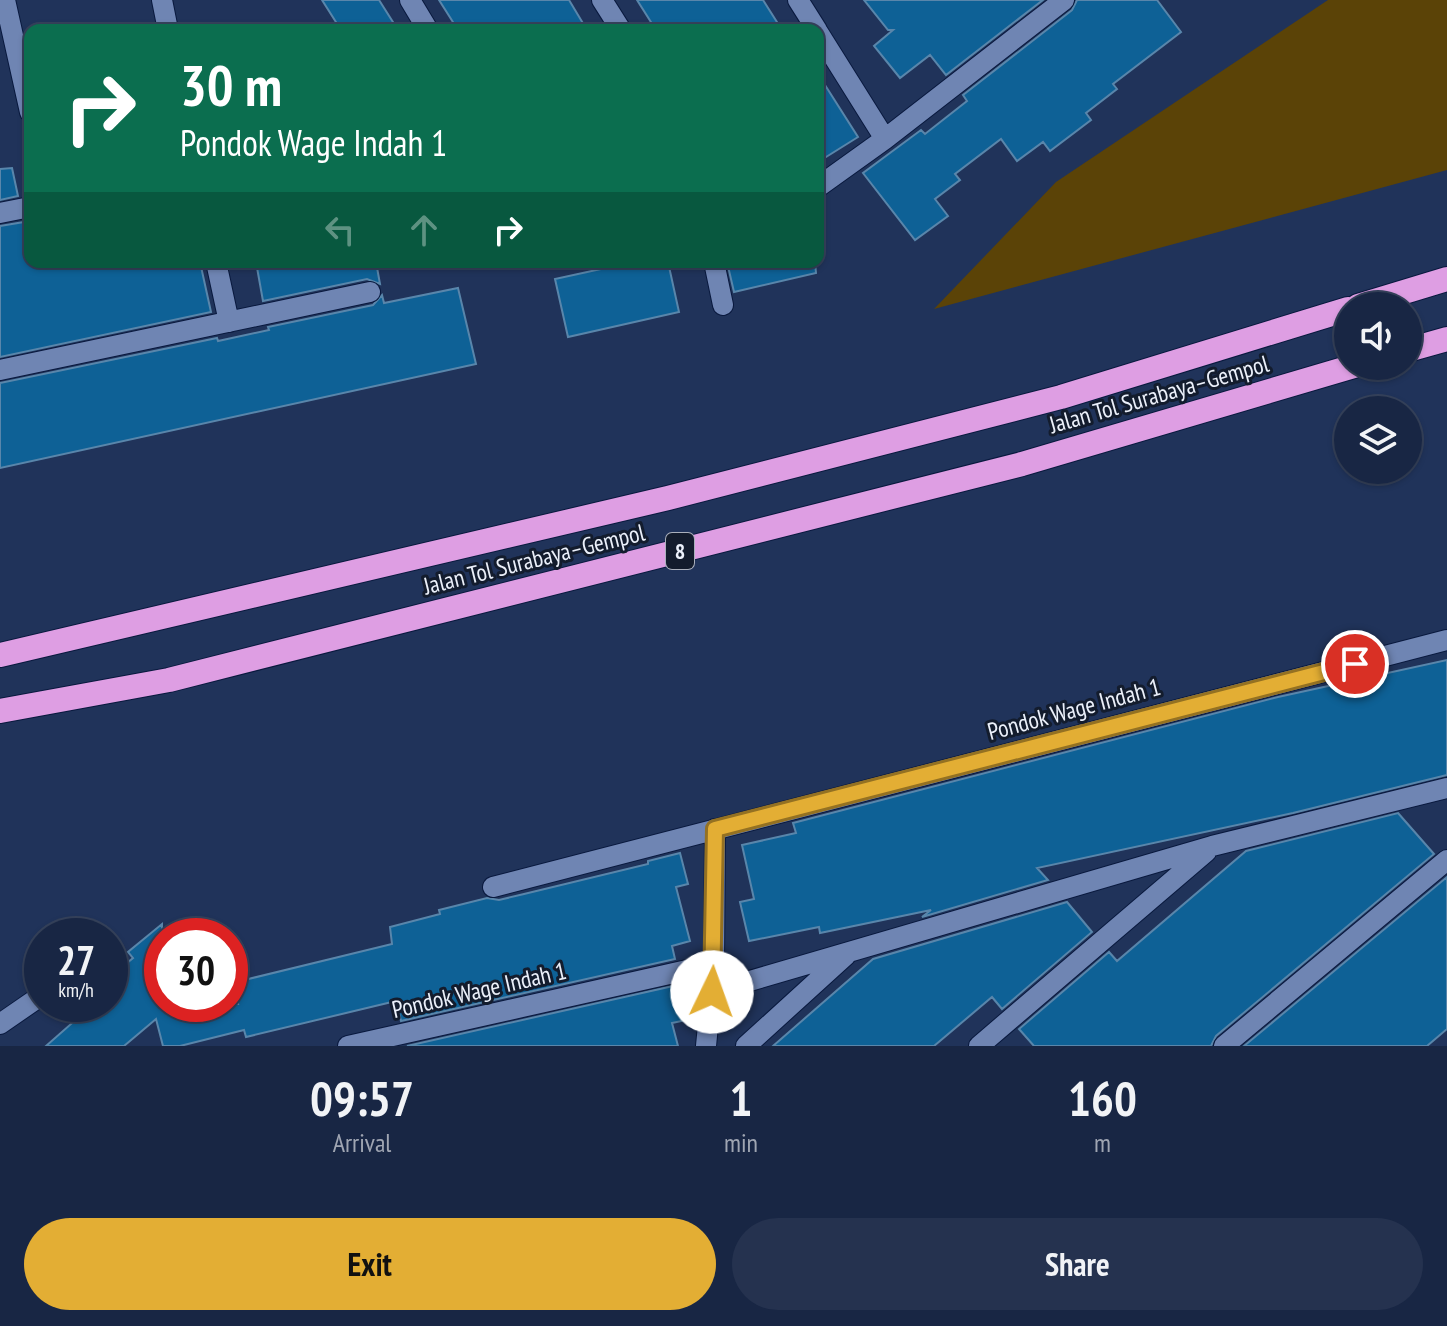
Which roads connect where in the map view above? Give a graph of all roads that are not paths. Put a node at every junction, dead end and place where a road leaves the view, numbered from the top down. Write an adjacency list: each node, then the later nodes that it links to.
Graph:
1 (5, 0): 12 (street)
2 (162, 0): 7 (street)
3 (410, 0): 8 (street)
4 (602, 0): 9 (street)
5 (798, 0): 10 (street)
6 (1064, 0): 13 (street)
7 (167, 24)
8 (424, 24)
9 (617, 24)
10 (813, 24)
11 (824, 42): 13 (street)
12 (24, 85)
13 (885, 139): 14 (street)
14 (824, 183)
15 (24, 208): 16 (street)
16 (0, 213)
17 (217, 268): 24 (street)
18 (715, 268): 22 (street)
19 (1447, 279): 21 (highway)
20 (370, 292): 24 (street)
21 (1404, 292)
22 (723, 305)
23 (1334, 313): 30 (highway, Jalan Tol Surabaya–Gempol / 8)
24 (229, 322): 27 (street)
25 (1447, 339): 26 (highway)
26 (1422, 346)
27 (0, 370)
28 (1334, 372): 31 (highway, Jalan Tol Surabaya–Gempol / 8)
29 (1447, 640): 33 (street, Pondok Wage Indah 1)
30 (0, 655)
31 (0, 711)
32 (1447, 788): 34 (street)
33 (715, 829): 36 (street, Pondok Wage Indah 1); 38 (street)
34 (1212, 846): 37 (street); 45 (street)
35 (1447, 860): 46 (street)
36 (493, 887)
37 (852, 950): 39 (street); 44 (street)
38 (714, 964): 39 (street); 42 (street, Pondok Wage Indah 1)
39 (712, 992): 43 (street)
40 (24, 1007): 41 (street)
41 (0, 1024)
42 (348, 1046)
43 (706, 1046)
44 (746, 1046)
45 (979, 1046)
46 (1224, 1046)

